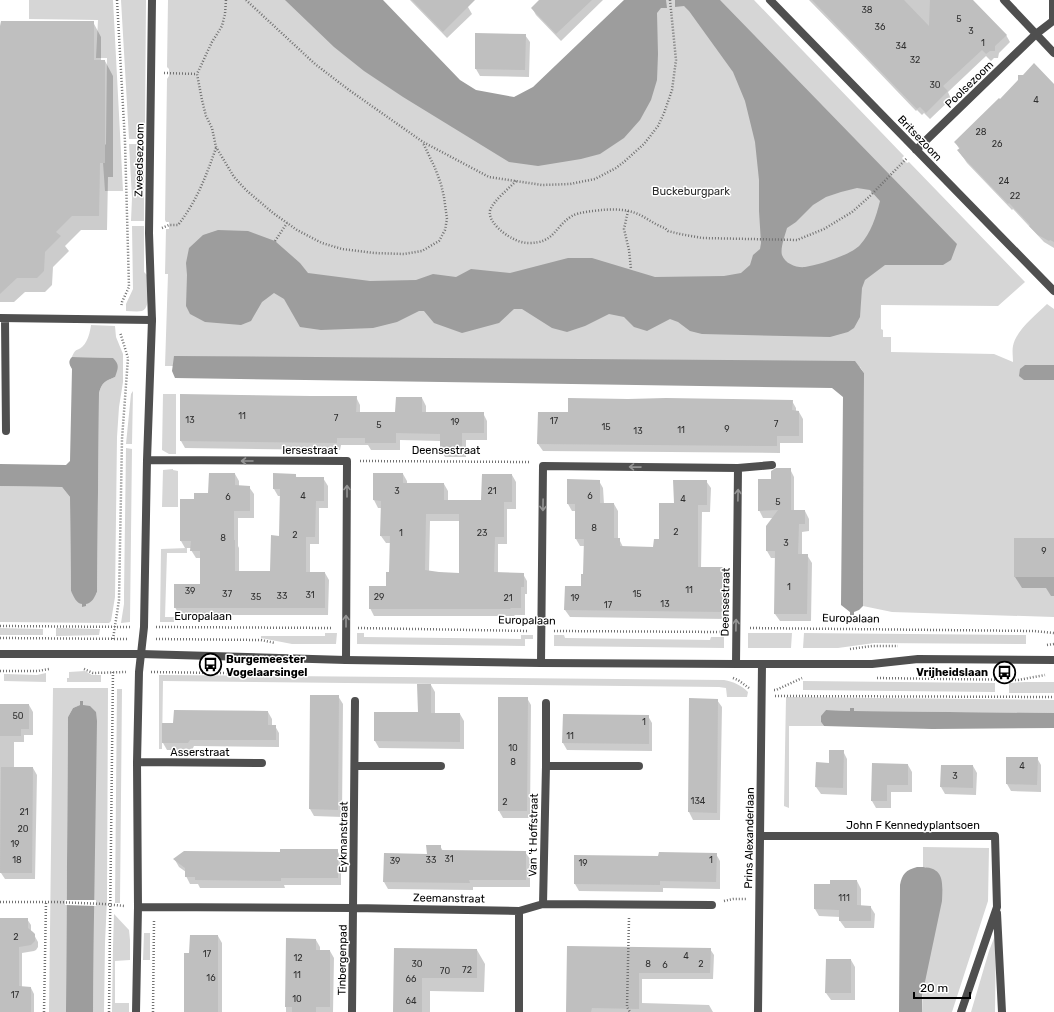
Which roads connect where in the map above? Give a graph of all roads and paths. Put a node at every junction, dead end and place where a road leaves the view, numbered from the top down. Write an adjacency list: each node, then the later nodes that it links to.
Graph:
1 (152, 0): 10 (street, Zweedsezoom)
2 (226, 0): 11 (path)
3 (246, 0): 12 (path)
4 (670, 0): 15 (path)
5 (770, 0): 14 (street, Britsezoom)
6 (1004, 0): 8 (street)
7 (1053, 0): 8 (street, Poolsezoom)
8 (1036, 34): 9 (street); 14 (street, Poolsezoom)
9 (1054, 53)
10 (152, 72): 11 (path); 18 (street, Zweedsezoom)
11 (197, 74): 13 (path)
12 (423, 142): 15 (path); 17 (path)
13 (216, 147): 17 (path); 18 (path)
14 (916, 150): 16 (path); 21 (street, Britsezoom)
15 (516, 181): 16 (path)
16 (628, 211): 20 (path)
17 (287, 223): 19 (path)
18 (149, 233): 23 (street, Zweedsezoom)
19 (275, 241)
20 (631, 269)
21 (1054, 291)
22 (3, 319): 23 (street); 24 (street)
23 (152, 320): 25 (street)
24 (6, 431)
25 (147, 460): 26 (street, Iersestraat, one-way to 25); 31 (street)
26 (347, 461): 28 (path, Deensestraat); 32 (street, Iersestraat, one-way to 26)
27 (772, 465): 29 (street)
28 (543, 466): 29 (street, one-way to 28); 33 (street, one-way to 33)
29 (738, 468): 34 (street, Deensestraat, one-way to 29)
30 (0, 626): 31 (path, Europalaan)
31 (144, 627): 32 (path, Europalaan); 38 (street)
32 (346, 628): 33 (path, Europalaan); 43 (street, Iersestraat)
33 (542, 631): 34 (path, Europalaan); 45 (street)
34 (736, 632): 35 (path, Europalaan); 46 (street, Deensestraat)
35 (1054, 632)
36 (0, 638): 37 (path)
37 (113, 638): 38 (path); 40 (path)
38 (143, 639): 39 (path); 42 (street)
39 (280, 644)
40 (113, 653): 41 (street); 42 (street); 66 (path)
41 (0, 654)
42 (141, 654): 43 (street); 55 (street)
43 (346, 660): 45 (street)
44 (1054, 660): 47 (street)
45 (541, 663): 46 (street)
46 (736, 664): 47 (street)
47 (762, 664): 51 (street, Prins Alexanderlaan)
48 (1050, 674): 50 (path)
49 (808, 678): 51 (path)
50 (876, 678)
51 (762, 693): 52 (path); 61 (street, Prins Alexanderlaan)
52 (1054, 697)
53 (355, 701): 57 (street, Eykmanstraat)
54 (546, 703): 59 (street, Van 't Hoffstraat)
55 (137, 762): 56 (street, Asserstraat); 69 (street)
56 (262, 763)
57 (355, 766): 58 (street); 72 (street, Eykmanstraat)
58 (441, 766)
59 (546, 766): 60 (street); 65 (street, Van 't Hoffstraat)
60 (639, 766)
61 (760, 836): 62 (street, Prins Alexanderlaan); 71 (street, John F Kennedyplantsoen)
62 (759, 899): 68 (path); 81 (street, Prins Alexanderlaan)
63 (0, 902): 64 (path)
64 (46, 902): 66 (path); 74 (path)
65 (543, 904): 67 (street, Zeemanstraat); 73 (street, Zeemanstraat)
66 (110, 905): 75 (path)
67 (629, 905): 68 (street, Zeemanstraat); 80 (path)
68 (712, 905)
69 (138, 907): 70 (street, Zeemanstraat); 76 (street)
70 (154, 907): 72 (street, Zeemanstraat); 77 (path)
71 (997, 907): 82 (street, John F Kennedyplantsoen); 83 (street, John F Kennedyplantsoen)
72 (353, 908): 73 (street, Zeemanstraat); 78 (street, Tinbergenpad)
73 (519, 910): 79 (street)
74 (44, 1012)
75 (108, 1012)
76 (136, 1012)
77 (153, 1012)
78 (352, 1012)
79 (519, 1012)
80 (630, 1012)
81 (758, 1012)
82 (961, 1012)
83 (1002, 1012)

